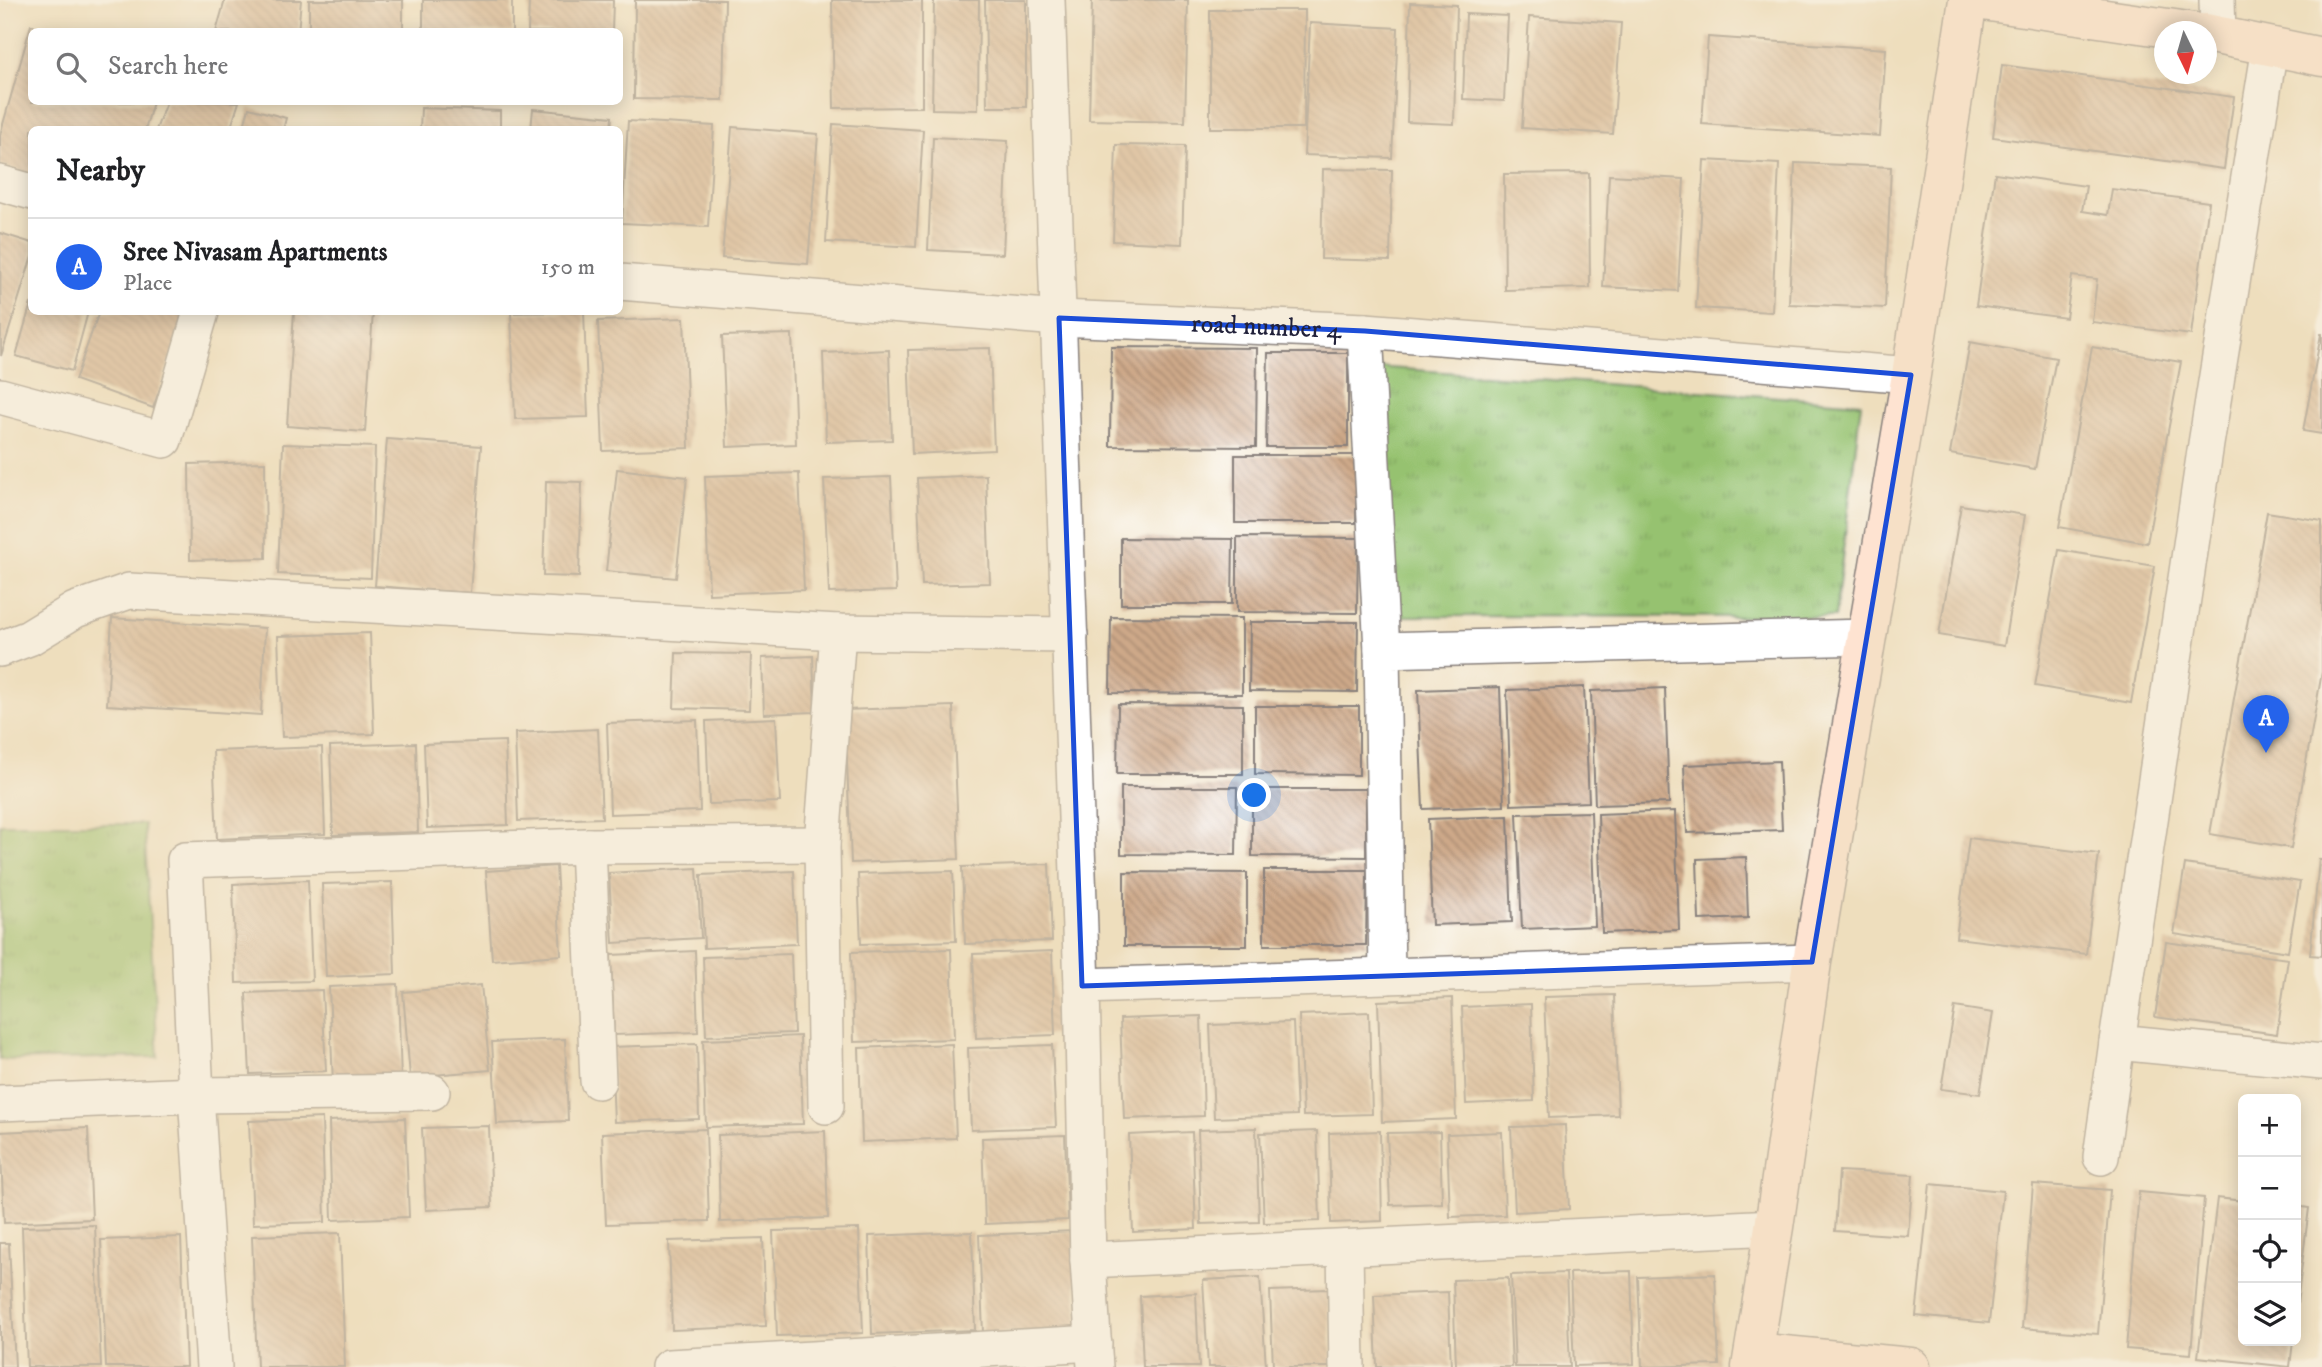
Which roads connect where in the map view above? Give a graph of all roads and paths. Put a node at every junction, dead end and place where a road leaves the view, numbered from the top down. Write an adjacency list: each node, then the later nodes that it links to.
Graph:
1 (1047, 0): 12 (street)
2 (1968, 0): 14 (street)
3 (1976, 0): 4 (street)
4 (2172, 21)
5 (2217, 28): 6 (street)
6 (2270, 47): 7 (street); 26 (street)
7 (2322, 57)
8 (0, 183): 9 (street)
9 (28, 191)
10 (623, 282): 12 (street, road number 4)
11 (200, 315): 15 (street)
12 (1059, 317): 13 (street, road number 4); 17 (street)
13 (1365, 331): 14 (street, road number 4); 20 (street)
14 (1911, 375): 18 (street)
15 (0, 396)
16 (838, 632): 17 (street); 19 (street); 21 (street)
17 (1070, 635): 25 (street)
18 (1867, 637): 20 (street); 23 (street)
19 (0, 649)
20 (1382, 650): 24 (street)
21 (822, 844): 22 (street); 32 (street)
22 (588, 846): 28 (street); 30 (street)
23 (1812, 962): 24 (street); 34 (street)
24 (1387, 976): 25 (street)
25 (1082, 986): 36 (street)
26 (2117, 1042): 27 (street); 33 (street)
27 (2322, 1062)
28 (598, 1081)
29 (432, 1092): 30 (street)
30 (196, 1095): 31 (street); 39 (street)
31 (0, 1103)
32 (827, 1107)
33 (2101, 1157)
34 (1774, 1227): 35 (street); 38 (street)
35 (1345, 1248): 36 (street); 41 (street)
36 (1088, 1260): 37 (street)
37 (1095, 1355): 40 (street)
38 (1752, 1359): 42 (street)
39 (214, 1367)
40 (669, 1367)
41 (1347, 1367)
42 (1911, 1367)

